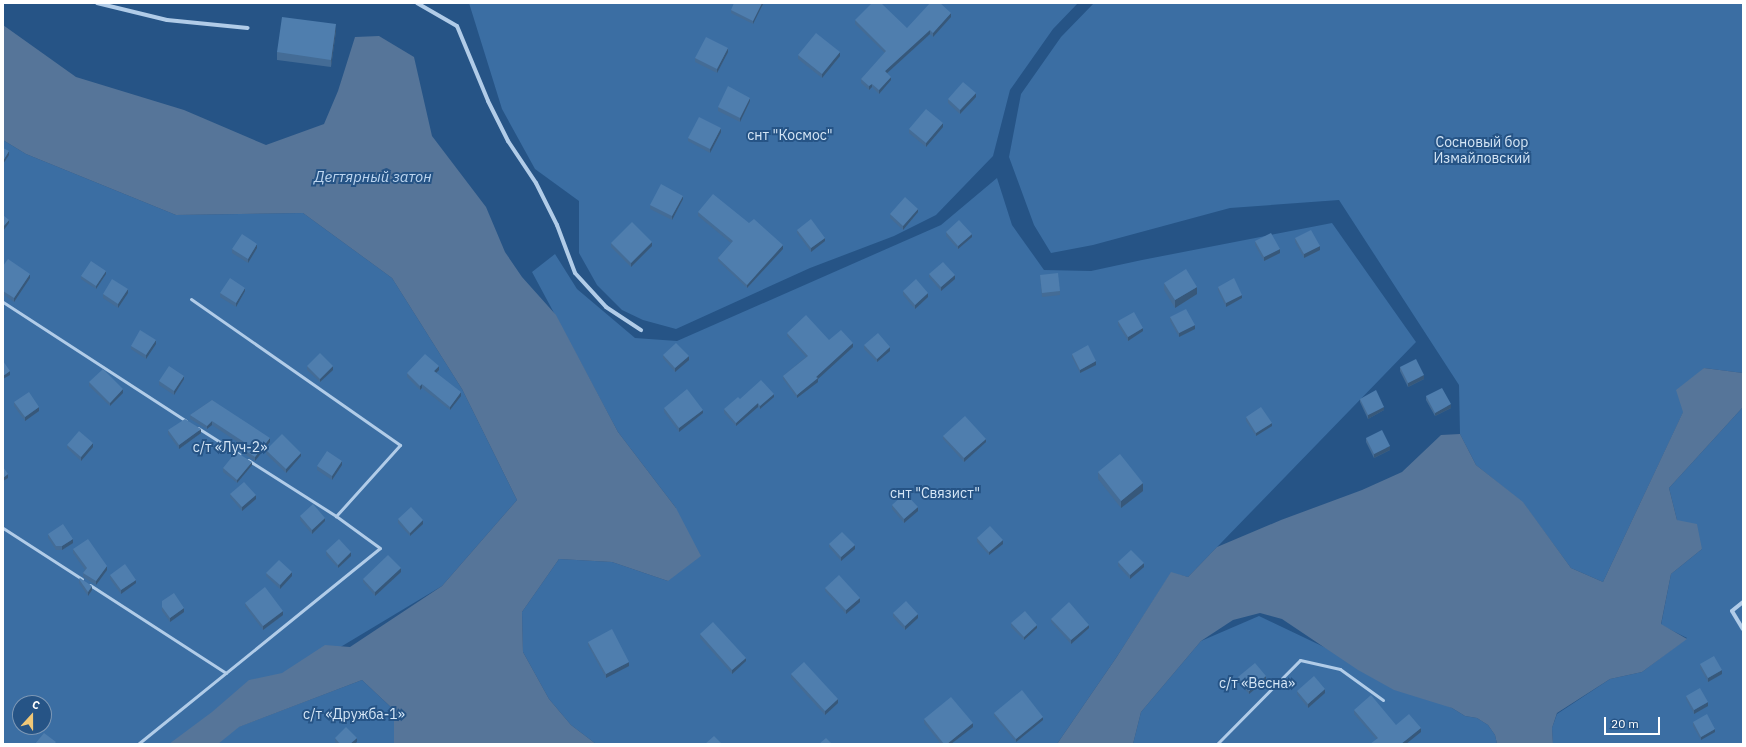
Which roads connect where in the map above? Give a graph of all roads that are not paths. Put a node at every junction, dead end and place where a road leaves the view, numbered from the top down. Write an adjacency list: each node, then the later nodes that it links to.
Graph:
1 (97, 3): 3 (street)
2 (417, 3): 6 (street)
3 (248, 28)
4 (191, 299): 9 (lane)
5 (3, 302): 7 (lane)
6 (641, 330)
7 (187, 421)
8 (194, 426): 9 (lane)
9 (336, 516): 13 (lane)
10 (3, 528): 13 (lane)
11 (1743, 602): 12 (street)
12 (1743, 629)
13 (226, 673): 15 (lane)
14 (1383, 700): 16 (lane)
15 (138, 744)
16 (1217, 744)

